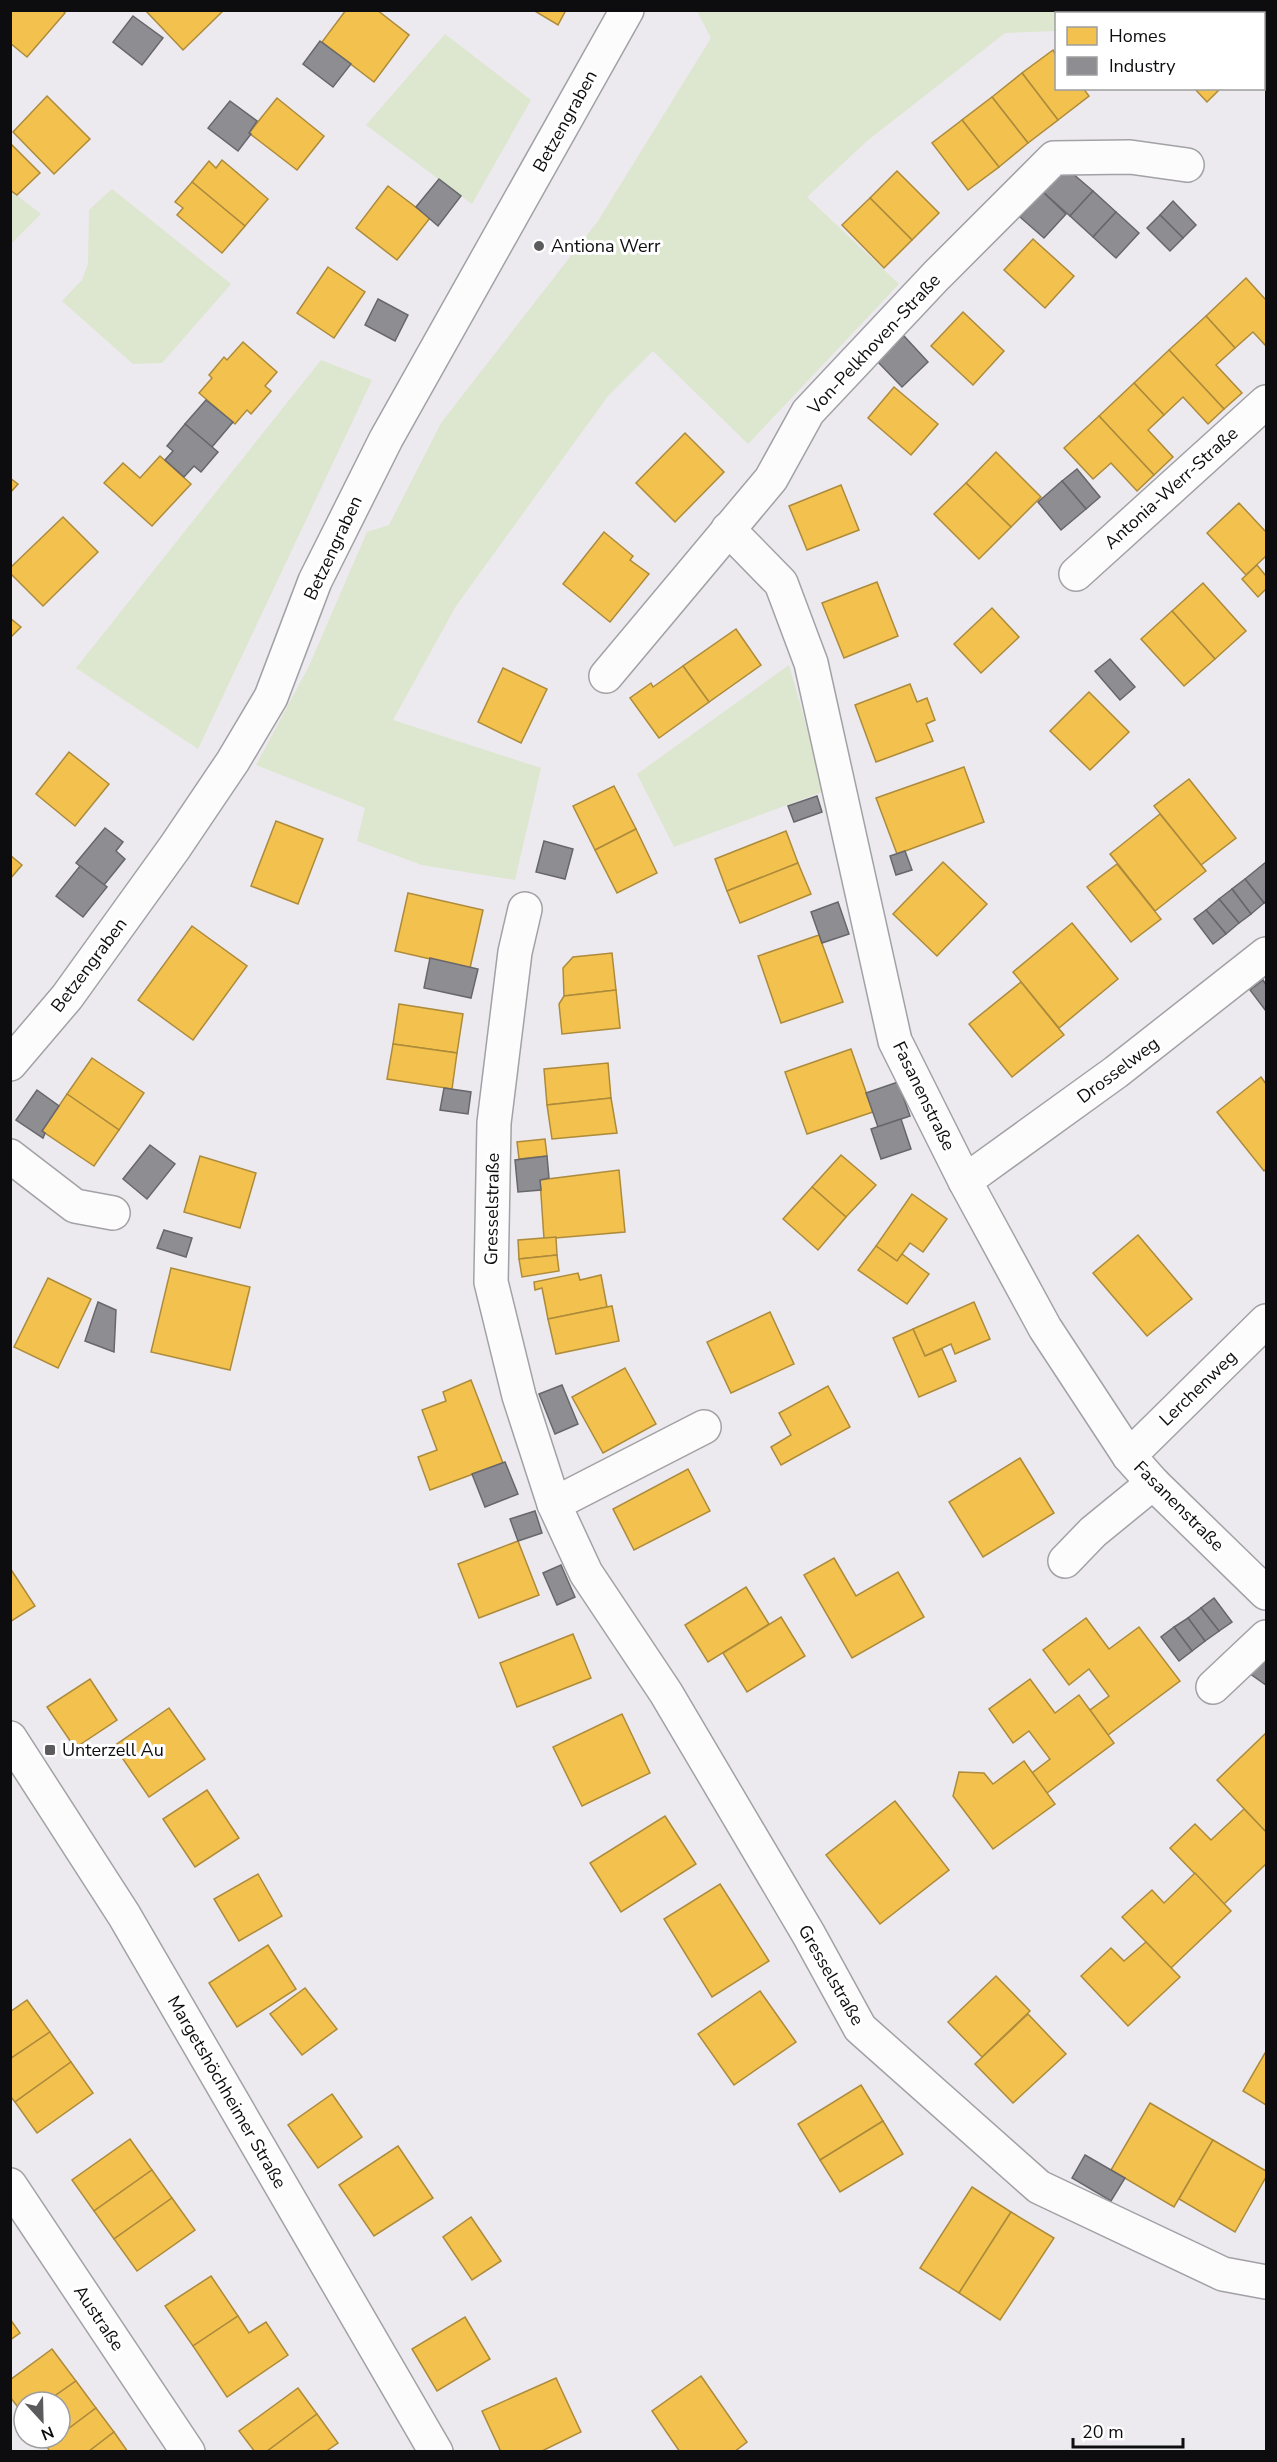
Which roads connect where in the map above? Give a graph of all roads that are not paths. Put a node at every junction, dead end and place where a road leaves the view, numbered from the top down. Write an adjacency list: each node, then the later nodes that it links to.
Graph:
1 (627, 10): 9 (street, Betzengraben)
2 (1187, 165): 4 (street, Von-Pelkhoven-Straße)
3 (1266, 402): 5 (street, Antonia-Werr-Straße)
4 (728, 529): 6 (street, Von-Pelkhoven-Straße); 11 (street, Fasanenstraße)
5 (1076, 574)
6 (606, 676)
7 (525, 909): 17 (street, Gresselstraße)
8 (1266, 954): 11 (street, Drosselweg)
9 (10, 1064)
10 (10, 1156): 12 (street)
11 (965, 1180): 15 (street, Fasanenstraße)
12 (113, 1214)
13 (1266, 1321): 15 (street, Lerchenweg)
14 (704, 1427): 17 (street)
15 (1129, 1456): 16 (street, Fasanenstraße)
16 (1153, 1483): 18 (street); 19 (street, Fasanenstraße)
17 (554, 1504): 24 (street, Gresselstraße)
18 (1065, 1561)
19 (1266, 1593)
20 (1266, 1637): 21 (street)
21 (1213, 1687)
22 (10, 1738): 26 (street, Margetshöchheimer Straße)
23 (10, 2185): 25 (street, Austraße)
24 (1266, 2282)
25 (188, 2451)
26 (436, 2451)

